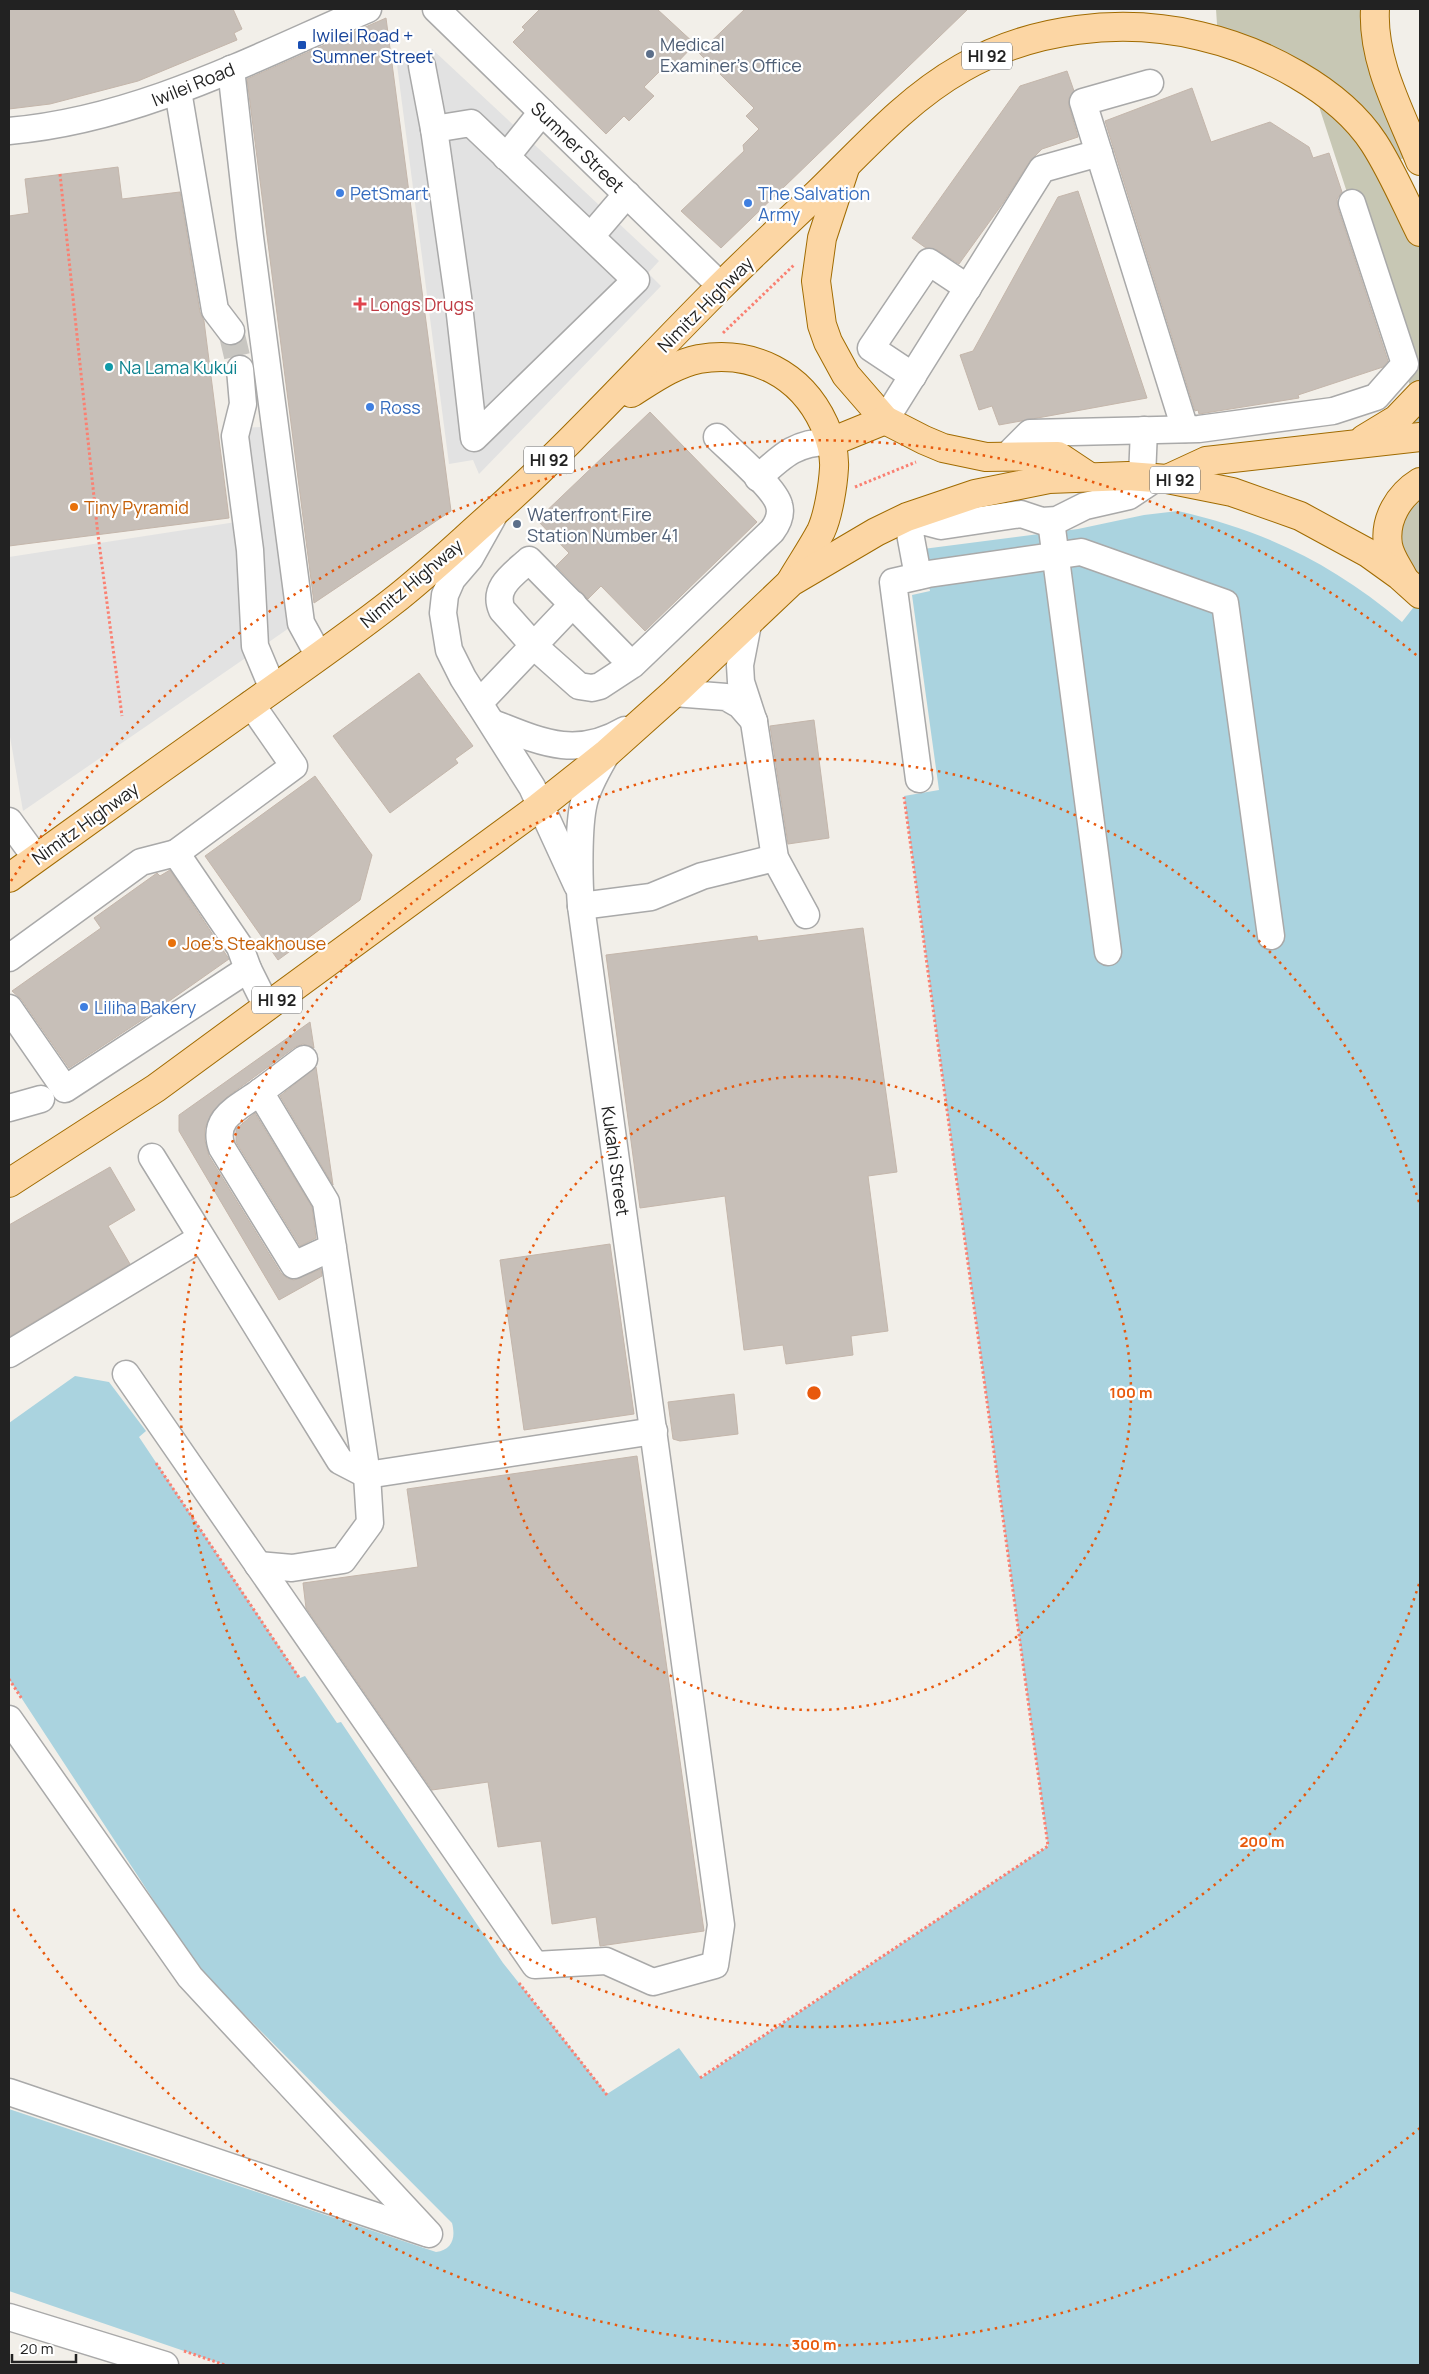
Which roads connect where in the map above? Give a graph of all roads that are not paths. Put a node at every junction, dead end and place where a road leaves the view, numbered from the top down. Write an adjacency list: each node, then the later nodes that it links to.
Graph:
1 (368, 9): 6 (street, Iwilei Road)
2 (436, 9): 4 (street, Sumner Street)
3 (1375, 9): 14 (main road)
4 (454, 18): 9 (street, Sumner Street)
5 (422, 66): 10 (street)
6 (231, 69): 8 (street, Iwilei Road); 52 (street)
7 (1150, 83): 12 (street)
8 (178, 91): 11 (street, Iwilei Road); 22 (street)
9 (542, 112): 13 (street); 16 (street, Sumner Street)
10 (434, 129): 13 (street); 19 (street)
11 (9, 131)
12 (1099, 153): 21 (street); 31 (street)
13 (506, 157): 19 (street)
14 (1420, 161)
15 (845, 167): 18 (main road, Nimitz Highway / HI 92); 20 (main road, Nimitz Highway / HI 92); 28 (main road)
16 (626, 194): 19 (street); 20 (street, Sumner Street)
17 (1352, 203): 27 (street)
18 (1420, 232)
19 (591, 236)
20 (721, 286): 26 (main road, Nimitz Highway / HI 92)
21 (968, 288): 24 (street); 24 (street)
22 (232, 331)
23 (240, 369): 55 (street)
24 (913, 376): 28 (street)
25 (1420, 395): 35 (main road)
26 (601, 410): 34 (main road); 42 (main road, Nimitz Highway / HI 92)
27 (1334, 411): 29 (street); 35 (street)
28 (886, 420): 34 (main road); 37 (main road)
29 (1233, 424): 31 (street); 36 (street)
30 (1144, 430): 31 (street); 37 (street); 40 (street)
31 (1185, 430)
32 (1420, 436): 35 (main road)
33 (717, 437): 39 (street)
34 (831, 442): 39 (street); 47 (main road)
35 (1348, 444): 36 (main road)
36 (1236, 456): 40 (main road)
37 (1006, 457): 38 (main road)
38 (1088, 476): 40 (main road, HI 92); 43 (main road, HI 92)
39 (758, 478): 53 (street)
40 (1155, 478): 44 (street); 48 (main road, HI 92)
41 (1420, 482): 48 (main road)
42 (498, 509): 52 (main road, Nimitz Highway / HI 92); 56 (street, Kukahi Street)
43 (907, 517): 44 (street); 46 (street); 47 (main road, HI 92)
44 (1051, 521): 45 (street)
45 (1055, 554): 46 (street); 69 (street); 70 (street)
46 (918, 576): 60 (street)
47 (791, 582): 50 (main road, HI 92)
48 (1412, 587)
49 (573, 604): 51 (street); 51 (street); 53 (street)
50 (748, 624): 54 (main road, HI 92); 58 (street)
51 (534, 646): 53 (street); 56 (street)
52 (319, 656): 55 (main road, Nimitz Highway / HI 92)
53 (632, 665)
54 (674, 693): 57 (main road, HI 92); 58 (street)
55 (262, 697): 63 (street); 64 (main road, Nimitz Highway / HI 92)
56 (486, 713): 57 (street); 61 (street, Kukahi Street)
57 (644, 718): 59 (main road, HI 92)
58 (754, 722): 65 (street)
59 (607, 752): 61 (main road, HI 92); 67 (street, Kukahi Street)
60 (912, 788)
61 (539, 807): 67 (street, Kukahi Street); 74 (main road, HI 92)
62 (9, 821): 64 (street)
63 (176, 853): 71 (street); 72 (street)
64 (36, 858): 66 (main road, Nimitz Highway / HI 92)
65 (775, 858): 67 (street); 68 (street)
66 (9, 878)
67 (580, 898): 85 (street, Kukahi Street)
68 (806, 916)
69 (1271, 936)
70 (1108, 952)
71 (9, 958)
72 (248, 969): 73 (street); 74 (street)
73 (9, 1008)
74 (267, 1008): 80 (main road, HI 92)
75 (304, 1059): 76 (street)
76 (260, 1092): 82 (street); 82 (street)
77 (41, 1099): 78 (street)
78 (9, 1108)
79 (152, 1157): 81 (street)
80 (9, 1183)
81 (201, 1238): 83 (street); 86 (street)
82 (333, 1247): 86 (street)
83 (9, 1354)
84 (126, 1374): 87 (street)
85 (654, 1431): 86 (street); 87 (street, Kukahi Street)
86 (367, 1475): 87 (street)
87 (258, 1566)
88 (9, 1719): 89 (street)
89 (9, 2092)
90 (9, 2317): 91 (street)
91 (165, 2365)

